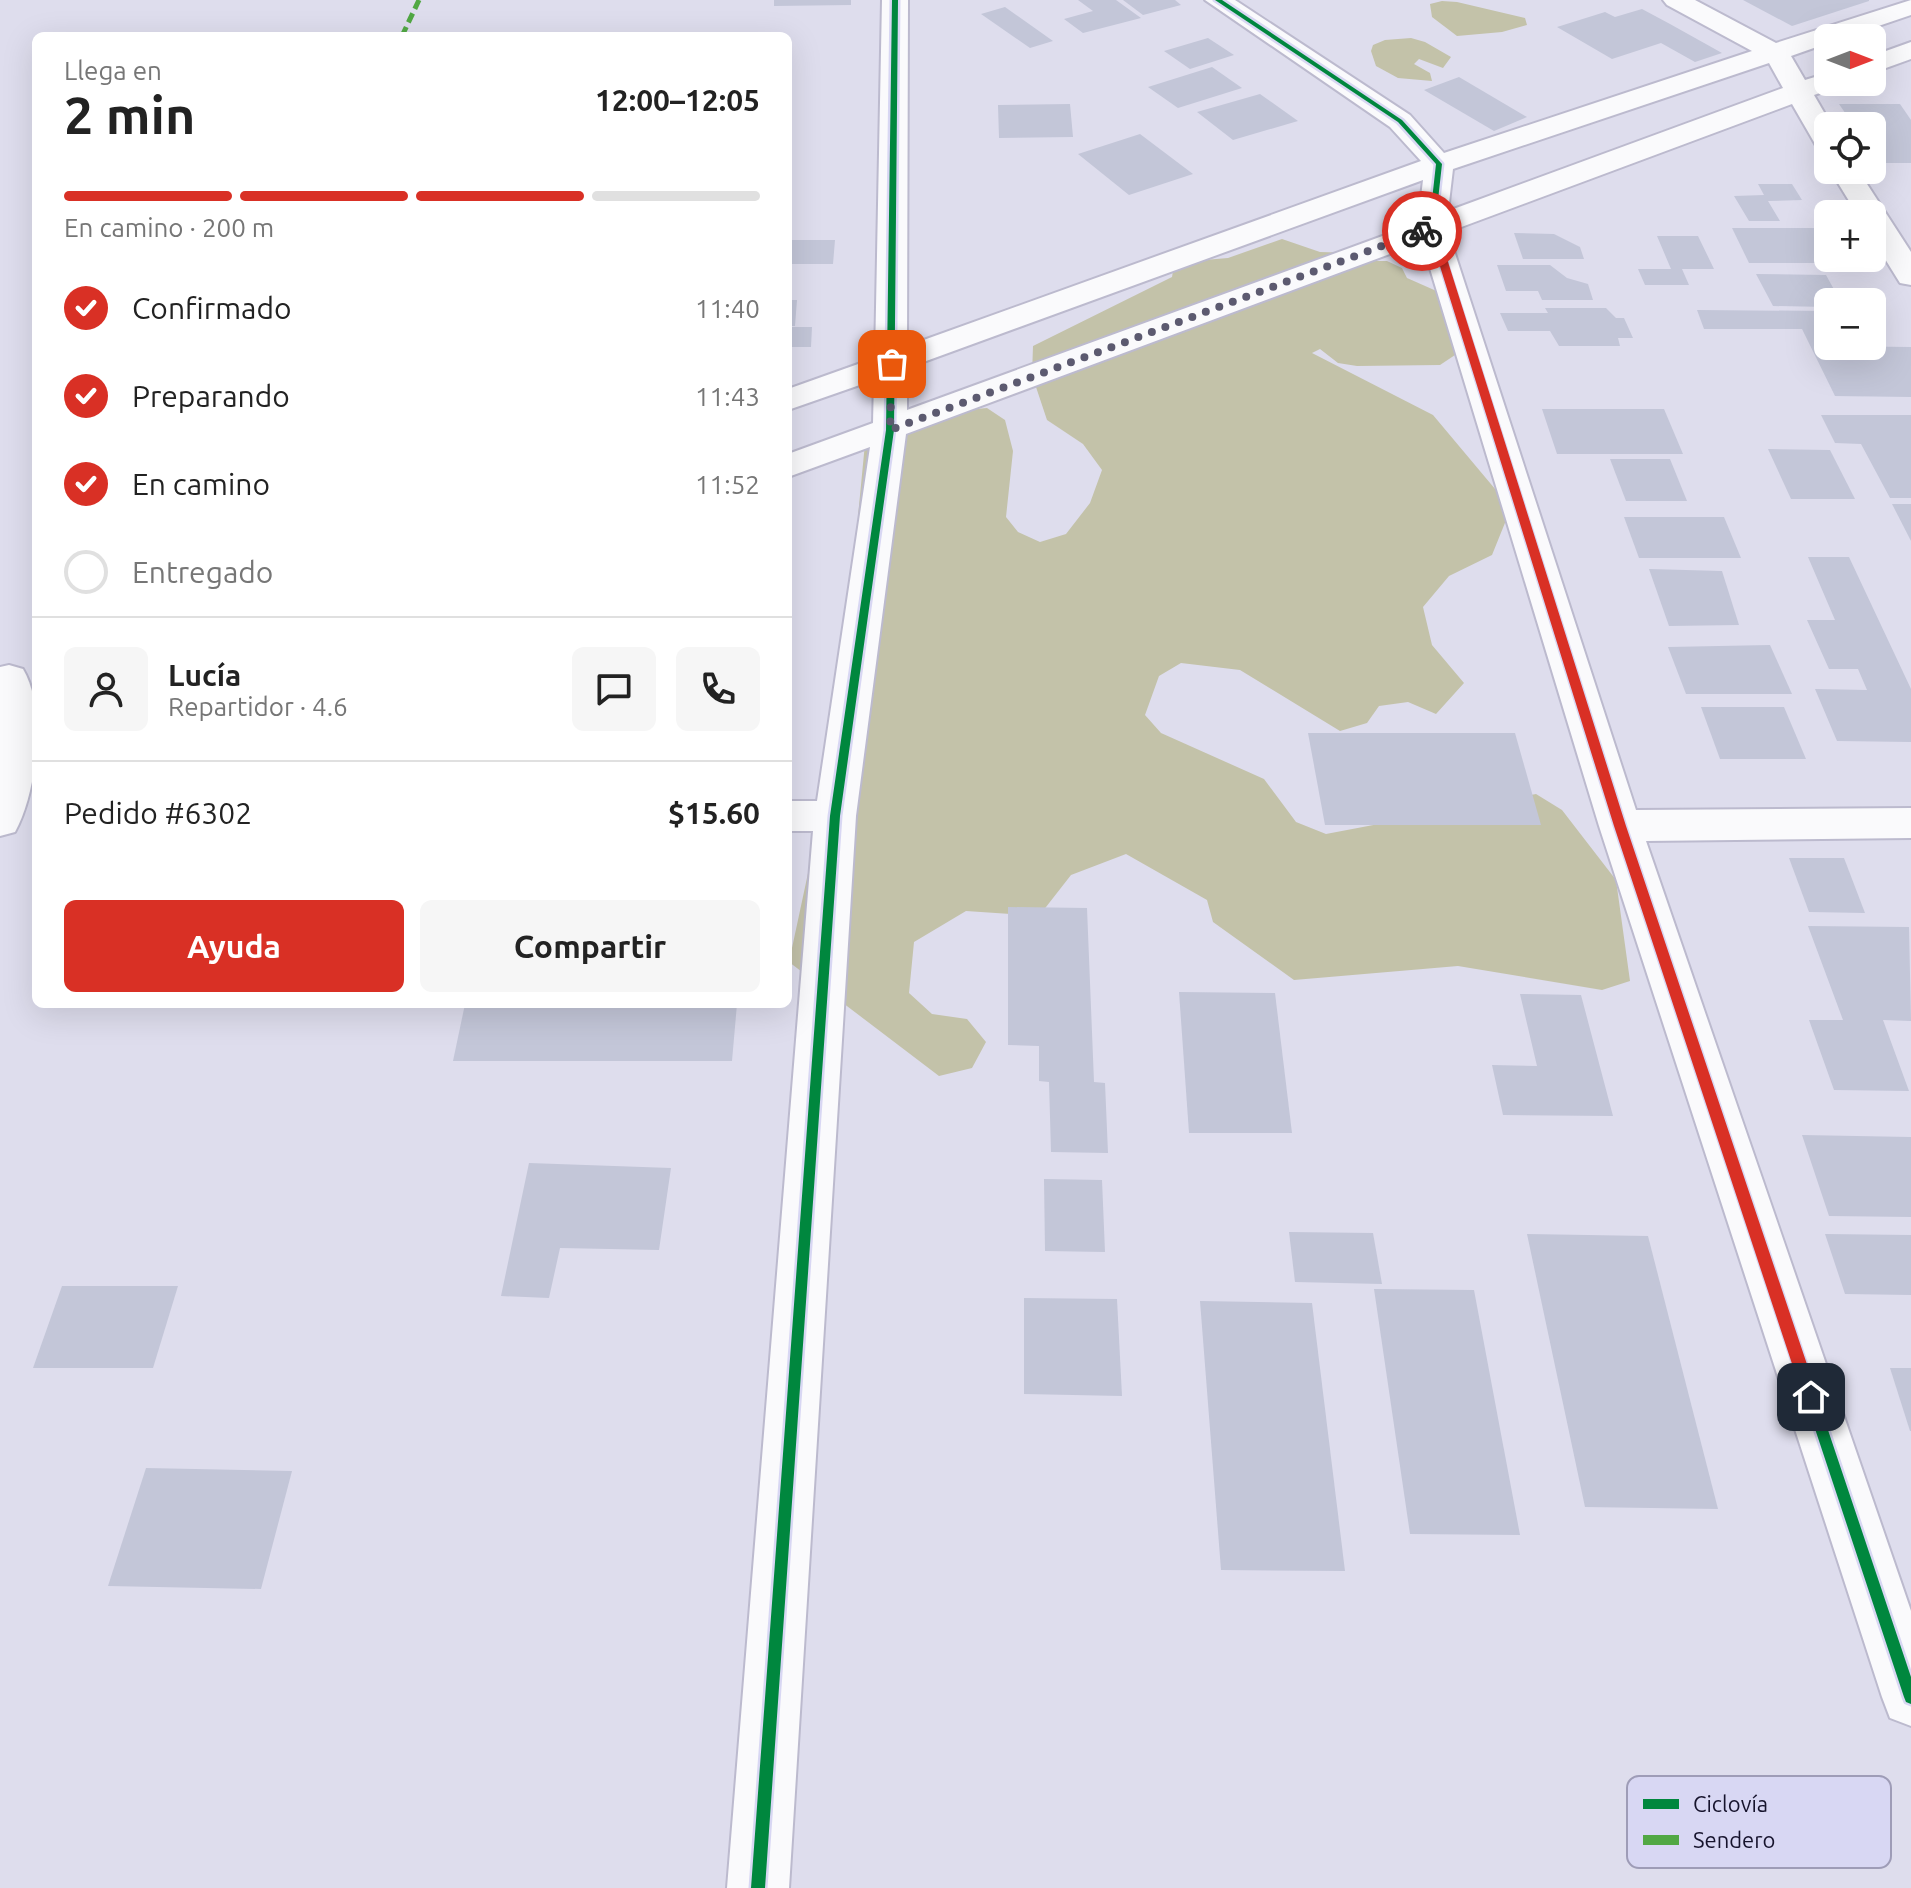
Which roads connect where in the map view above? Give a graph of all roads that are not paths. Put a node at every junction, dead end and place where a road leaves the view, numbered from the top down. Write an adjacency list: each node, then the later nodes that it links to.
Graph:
1 (895, 0): 17 (street)
2 (1218, 0): 11 (street)
3 (1676, 0): 6 (street)
4 (1911, 7): 6 (street)
5 (1911, 50): 7 (street)
6 (1777, 54): 9 (street); 11 (street)
7 (1886, 60)
8 (1814, 86): 9 (street)
9 (1797, 93): 10 (street); 14 (street)
10 (1814, 120)
11 (1439, 164): 14 (street); 17 (street)
12 (1856, 184): 13 (street)
13 (1869, 200)
14 (1432, 227): 19 (street); 27 (street)
15 (1886, 227): 16 (street)
16 (1911, 276)
17 (892, 364): 18 (street); 19 (street)
18 (792, 399)
19 (890, 430): 20 (street); 25 (street)
20 (792, 465)
21 (15, 676): 22 (street)
22 (19, 739): 23 (street)
23 (13, 815)
24 (792, 816): 25 (street)
25 (835, 816): 29 (street)
26 (1911, 823): 27 (street)
27 (1620, 826): 28 (street)
28 (1911, 1697)
29 (758, 1888)

